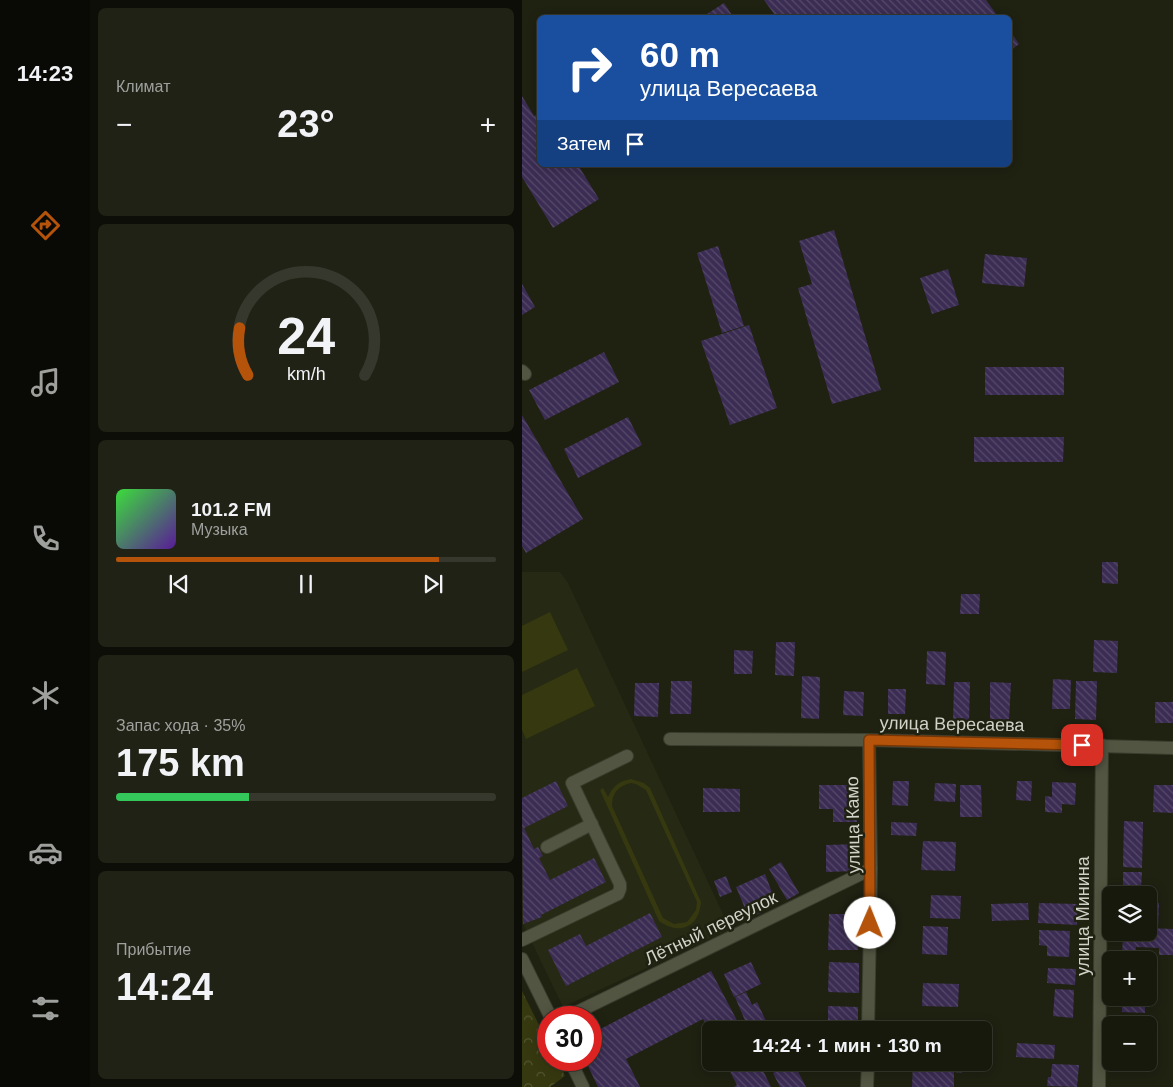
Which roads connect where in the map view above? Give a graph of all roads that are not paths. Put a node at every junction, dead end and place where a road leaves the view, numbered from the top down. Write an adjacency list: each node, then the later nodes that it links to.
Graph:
1 (670, 739): 2 (street, улица Вересаева)
2 (869, 740): 3 (street, улица Вересаева); 8 (street, улица Камо)
3 (1102, 745): 4 (street, улица Вересаева); 18 (street, улица Минина)
4 (1172, 748)
5 (627, 756): 6 (street)
6 (592, 824): 7 (street); 9 (street)
7 (547, 847)
8 (871, 869): 12 (street, Лётный переулок); 13 (street, улица Камо)
9 (522, 940)
10 (522, 959): 11 (street)
11 (545, 1006)
12 (590, 1006)
13 (868, 1021)
14 (575, 1071): 16 (street)
15 (868, 1071): 17 (street)
16 (582, 1087)
17 (867, 1087)
18 (1099, 1087)

